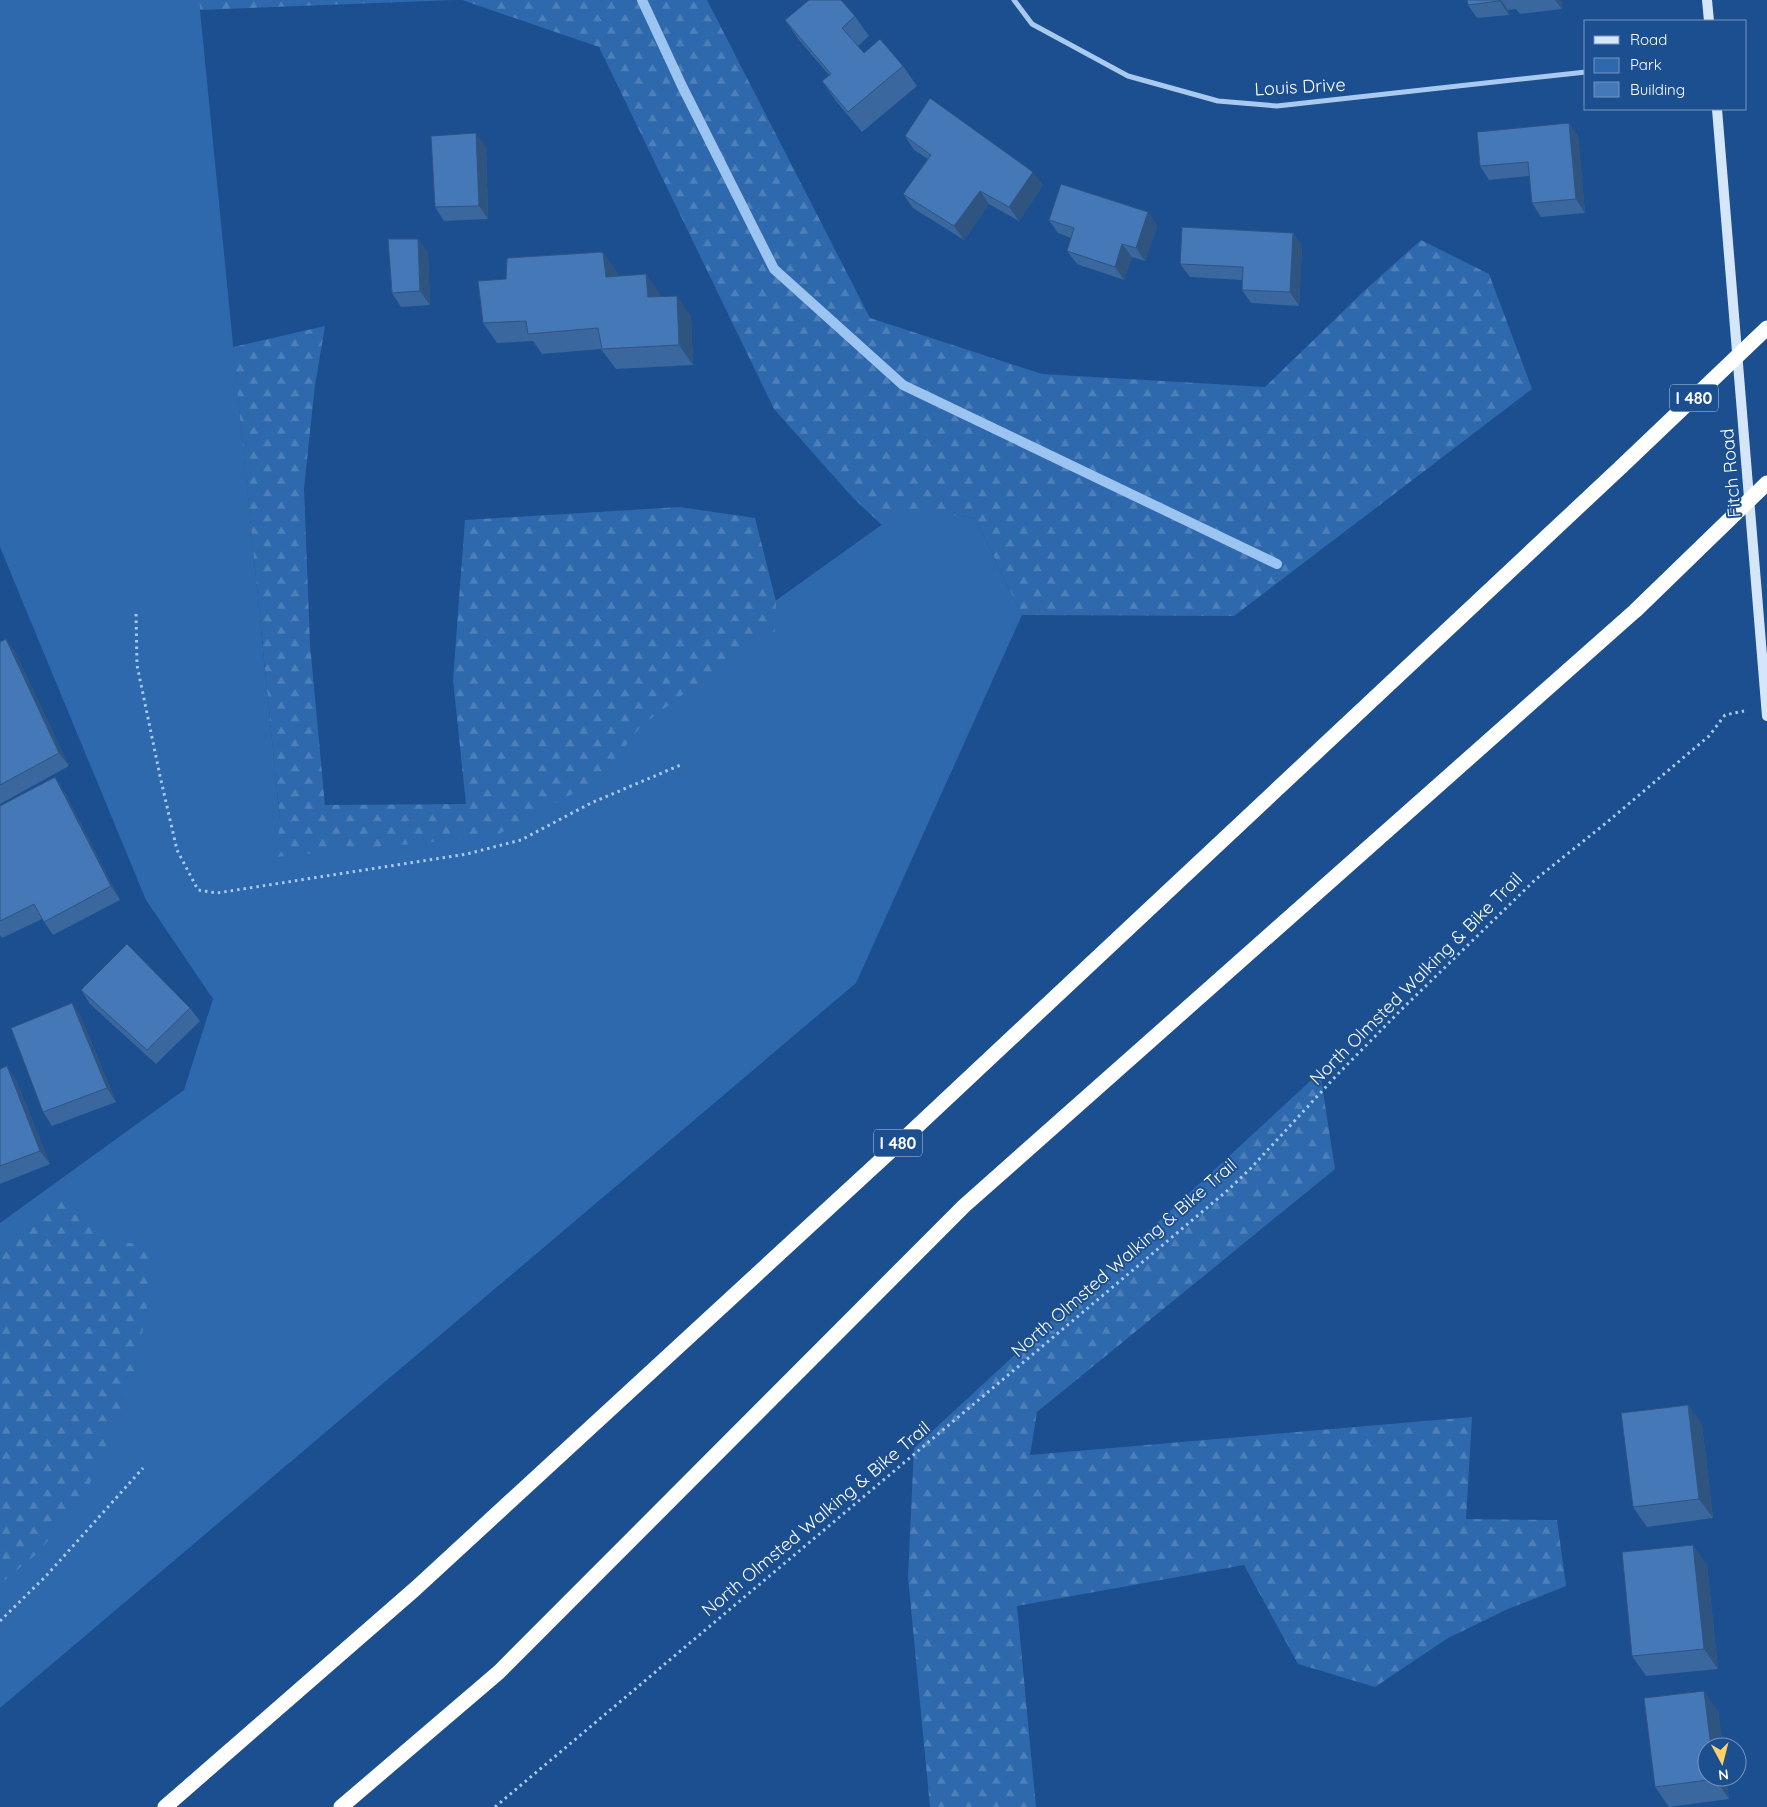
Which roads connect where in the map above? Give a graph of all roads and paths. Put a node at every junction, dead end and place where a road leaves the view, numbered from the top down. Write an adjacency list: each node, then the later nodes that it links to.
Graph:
1 (1014, 0): 4 (street, Louis Drive)
2 (1707, 0): 3 (street)
3 (1709, 20)
4 (1584, 72)
5 (1717, 110): 10 (street, Fitch Road)
6 (1767, 328): 14 (highway, I 480, bridge)
7 (1767, 483): 15 (highway, bridge)
8 (136, 614): 11 (path)
9 (1748, 710): 16 (path, North Olmsted Walking & Bike Trail)
10 (1767, 716)
11 (683, 764)
12 (143, 1468): 13 (path)
13 (0, 1621)
14 (165, 1807)
15 (341, 1807)
16 (495, 1807)

